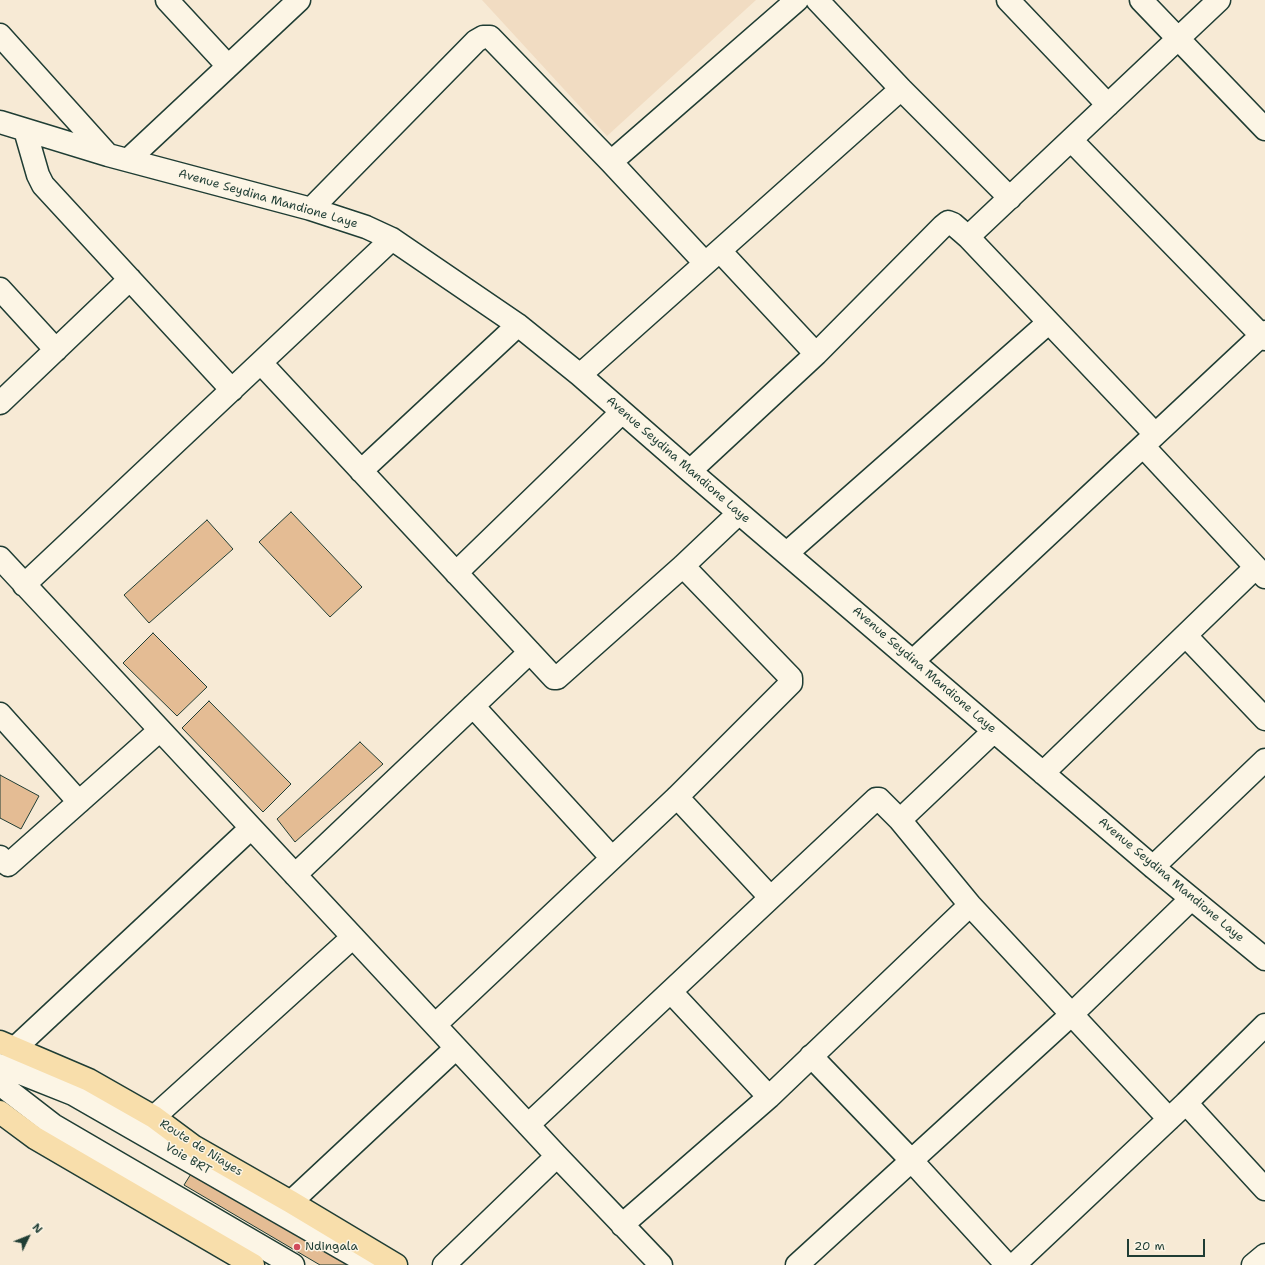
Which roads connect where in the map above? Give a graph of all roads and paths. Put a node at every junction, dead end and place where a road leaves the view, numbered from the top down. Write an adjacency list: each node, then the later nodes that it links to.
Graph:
1 (167, 0): 10 (street)
2 (299, 0): 10 (street)
3 (797, 0): 18 (street)
4 (817, 0): 11 (street)
5 (1141, 0): 9 (street)
6 (1219, 0): 9 (street)
7 (1017, 3): 12 (street)
8 (0, 35): 17 (street)
9 (1178, 38): 12 (street); 14 (street)
10 (228, 66): 17 (street)
11 (901, 89): 19 (street); 23 (street)
12 (1108, 105): 16 (street)
13 (0, 122): 15 (street, Avenue Seydina Mandione Laye)
14 (1265, 129)
15 (26, 130): 17 (street, Avenue Seydina Mandione Laye); 24 (street)
16 (1071, 140): 19 (street); 28 (street)
17 (118, 157): 20 (street, Avenue Seydina Mandione Laye)
18 (611, 162): 20 (street); 23 (street)
19 (1010, 198): 21 (street)
20 (311, 208): 22 (street, Avenue Seydina Mandione Laye)
21 (968, 237): 26 (street); 30 (street)
22 (392, 239): 27 (street, Avenue Seydina Mandione Laye); 31 (street)
23 (712, 257): 30 (street); 32 (street)
24 (130, 280): 29 (street); 33 (street)
25 (0, 289): 29 (street)
26 (1048, 323): 36 (street); 40 (street)
27 (518, 325): 32 (street, Avenue Seydina Mandione Laye); 37 (street)
28 (1264, 335): 36 (street)
29 (56, 350): 34 (street)
30 (816, 354): 38 (street)
31 (261, 363): 33 (street); 37 (street)
32 (580, 375): 35 (street, Avenue Seydina Mandione Laye)
33 (232, 390): 45 (street)
34 (0, 403)
35 (622, 412): 38 (street, Avenue Seydina Mandione Laye); 44 (street)
36 (1149, 440): 43 (street); 48 (street)
37 (361, 471): 44 (street)
38 (690, 471): 39 (street, Avenue Seydina Mandione Laye)
39 (739, 513): 40 (street, Avenue Seydina Mandione Laye); 42 (street)
40 (787, 554): 48 (street, Avenue Seydina Mandione Laye)
41 (0, 558): 45 (street)
42 (683, 566): 47 (street); 56 (street)
43 (1260, 572): 46 (street)
44 (456, 573): 47 (street)
45 (24, 584): 52 (street)
46 (1186, 636): 51 (street); 55 (street)
47 (530, 652): 49 (street)
48 (912, 661): 53 (street, Avenue Seydina Mandione Laye)
49 (473, 706): 61 (street); 63 (street)
50 (0, 714): 57 (street)
51 (1265, 719)
52 (160, 730): 57 (street); 59 (street)
53 (994, 731): 55 (street, Avenue Seydina Mandione Laye); 58 (street)
54 (1265, 760): 62 (street)
55 (1043, 773): 62 (street, Avenue Seydina Mandione Laye)
56 (677, 797): 61 (street); 64 (street)
57 (79, 802): 60 (street)
58 (900, 820): 64 (street); 66 (street)
59 (252, 828): 63 (street); 73 (street)
60 (0, 856)
61 (612, 858): 71 (street)
62 (1153, 867): 65 (street, Avenue Seydina Mandione Laye)
63 (295, 875): 67 (street)
64 (770, 898): 69 (street)
65 (1191, 899): 68 (street, Avenue Seydina Mandione Laye); 70 (street)
66 (970, 905): 70 (street); 75 (street)
67 (353, 937): 71 (street); 81 (street)
68 (1264, 956)
69 (671, 992): 78 (street); 83 (street)
70 (1072, 1014): 82 (street); 85 (street)
71 (435, 1025): 74 (street)
72 (1265, 1025): 79 (street)
73 (7, 1046): 81 (main road, Route de Niayes)
74 (456, 1048): 83 (street); 87 (street)
75 (811, 1056): 78 (street); 85 (street)
76 (0, 1065): 92 (street, Voie BRT)
77 (0, 1084): 91 (street)
78 (768, 1097): 88 (street)
79 (1186, 1103): 82 (street); 86 (street)
80 (0, 1112): 90 (main road)
81 (154, 1118): 87 (main road, Route de Niayes)
82 (1169, 1119): 98 (street)
83 (528, 1125): 84 (street)
84 (557, 1156): 88 (street); 94 (street)
85 (911, 1160): 96 (street); 97 (street)
86 (1265, 1189)
87 (291, 1202): 93 (main road, Route de Niayes)
88 (622, 1225): 95 (street)
89 (1265, 1255): 99 (street)
90 (252, 1265)
91 (293, 1265)
92 (371, 1265)
93 (396, 1265)
94 (444, 1265)
95 (661, 1265)
96 (797, 1265)
97 (1007, 1265)
98 (1014, 1265)
99 (1253, 1265)

